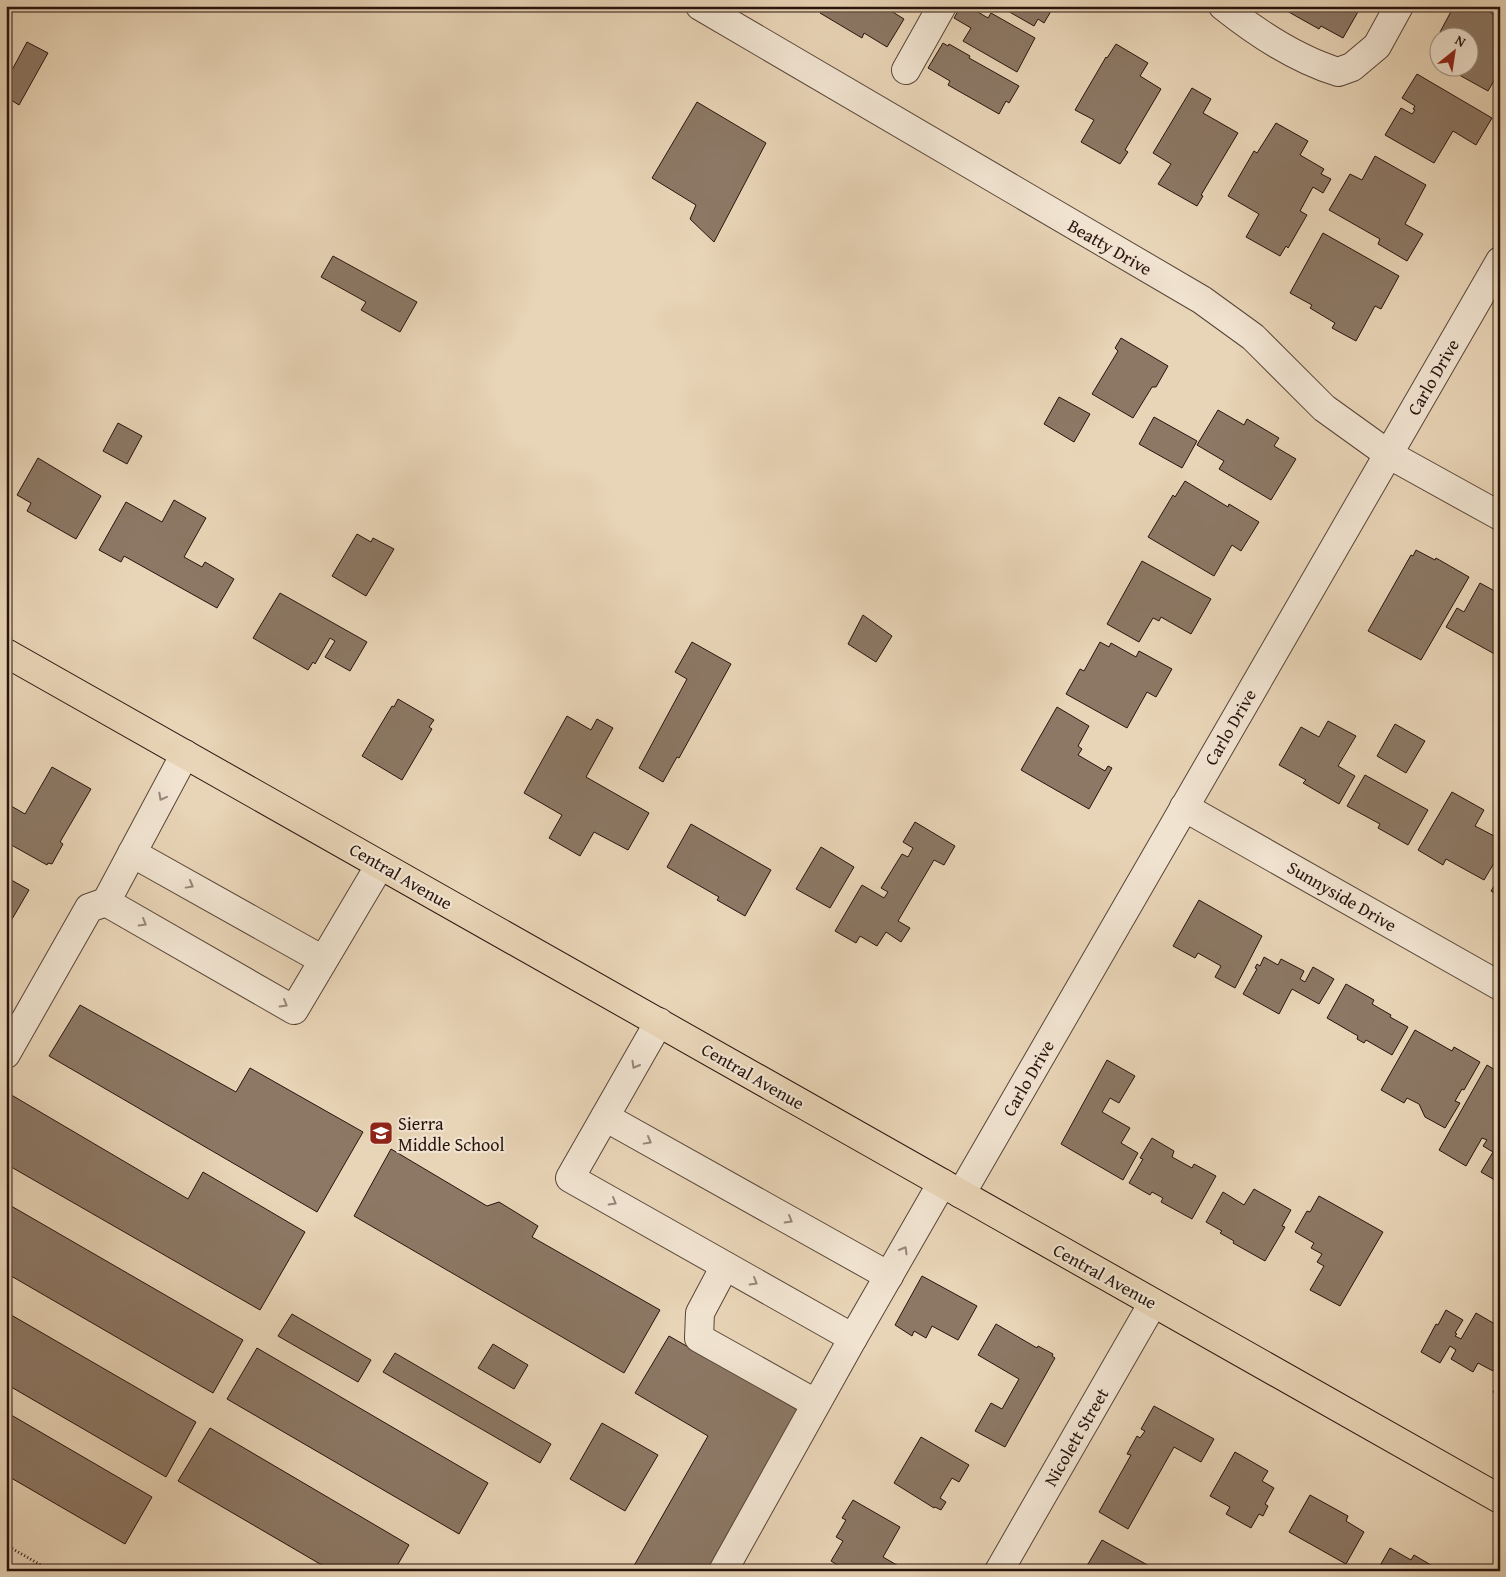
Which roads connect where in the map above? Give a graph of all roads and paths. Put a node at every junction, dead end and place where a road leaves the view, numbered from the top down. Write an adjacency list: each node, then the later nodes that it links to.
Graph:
1 (700, 6): 7 (street, Beatty Drive)
2 (942, 6): 5 (street)
3 (1223, 6): 4 (street)
4 (1399, 6)
5 (906, 70)
6 (1500, 261): 7 (street, Carlo Drive)
7 (1388, 454): 8 (street, Beatty Drive); 11 (street, Carlo Drive)
8 (1500, 516)
9 (6, 653): 10 (main road, Central Avenue)
10 (185, 754): 12 (street, one-way to 12); 13 (main road, Central Avenue)
11 (1184, 807): 16 (street, Sunnyside Drive); 20 (street, Carlo Drive)
12 (132, 853): 14 (street); 15 (street, one-way to 15)
13 (380, 865): 15 (street); 17 (main road, Central Avenue)
14 (106, 902): 15 (street, one-way to 15); 18 (street)
15 (324, 960)
16 (1500, 986)
17 (659, 1022): 19 (street, one-way to 19); 20 (main road, Central Avenue)
18 (6, 1054)
19 (605, 1117): 21 (street, one-way to 21); 22 (street, one-way to 22)
20 (952, 1189): 22 (street, Carlo Drive, one-way to 20); 23 (main road, Central Avenue)
21 (725, 1266): 24 (street, one-way to 24); 25 (street)
22 (889, 1276): 24 (street, Carlo Drive)
23 (1153, 1303): 26 (main road, Central Avenue); 30 (street, Nicolett Street)
24 (852, 1338): 25 (street, Carlo Drive)
25 (815, 1403): 29 (street, Carlo Drive)
26 (1500, 1499)
27 (6, 1545): 28 (path)
28 (51, 1571)
29 (723, 1571)
30 (999, 1571)

